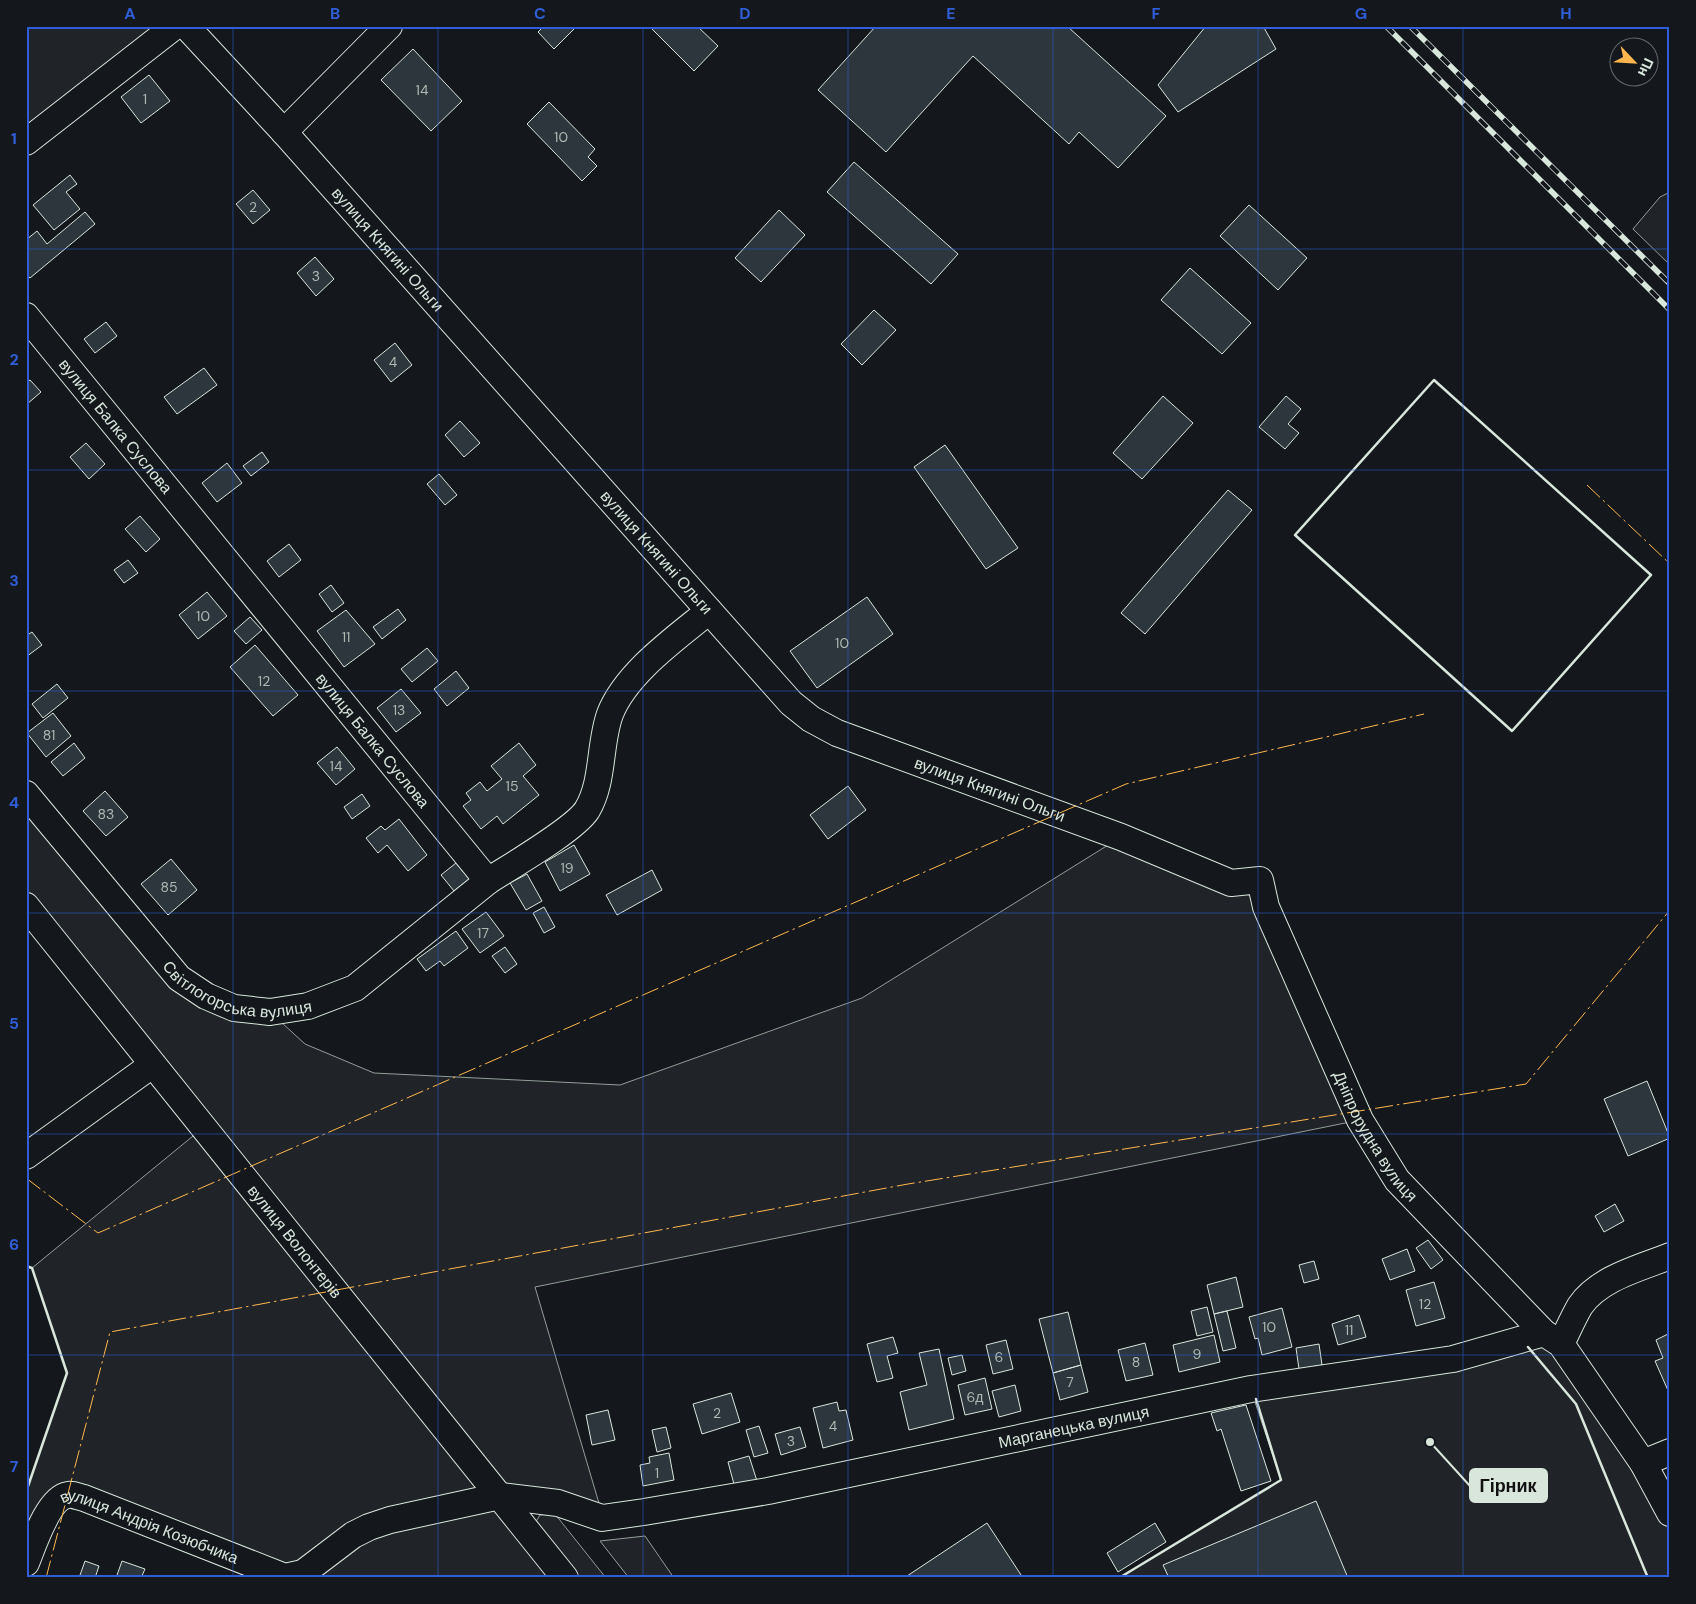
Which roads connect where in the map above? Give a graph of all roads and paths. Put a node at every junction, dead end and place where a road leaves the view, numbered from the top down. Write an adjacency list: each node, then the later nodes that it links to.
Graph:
1 (175, 26): 5 (street)
2 (186, 26): 4 (street, вулиця Княгині Ольги)
3 (389, 26): 4 (street)
4 (284, 132): 7 (street, вулиця Княгині Ольги)
5 (26, 142)
6 (26, 316): 10 (street, вулиця Балка Суслова)
7 (709, 611): 9 (street, вулиця Княгині Ольги); 10 (street)
8 (26, 794): 10 (street, Світлогорська вулиця)
9 (1260, 880): 15 (street, Дніпрорудна вулиця)
10 (488, 881)
11 (26, 906): 12 (street, вулиця Волонтерів)
12 (152, 1065): 13 (street); 18 (street, вулиця Волонтерів)
13 (26, 1156)
14 (1670, 1256): 15 (street)
15 (1553, 1338): 17 (street, Дніпрорудна вулиця); 18 (street, Марганецька вулиця)
16 (1670, 1452): 17 (street)
17 (1643, 1463): 19 (street, Дніпрорудна вулиця)
18 (500, 1496): 20 (street, вулиця Андрія Козюбчика); 21 (street, вулиця Волонтерів)
19 (1670, 1513)
20 (26, 1563)
21 (565, 1578)

